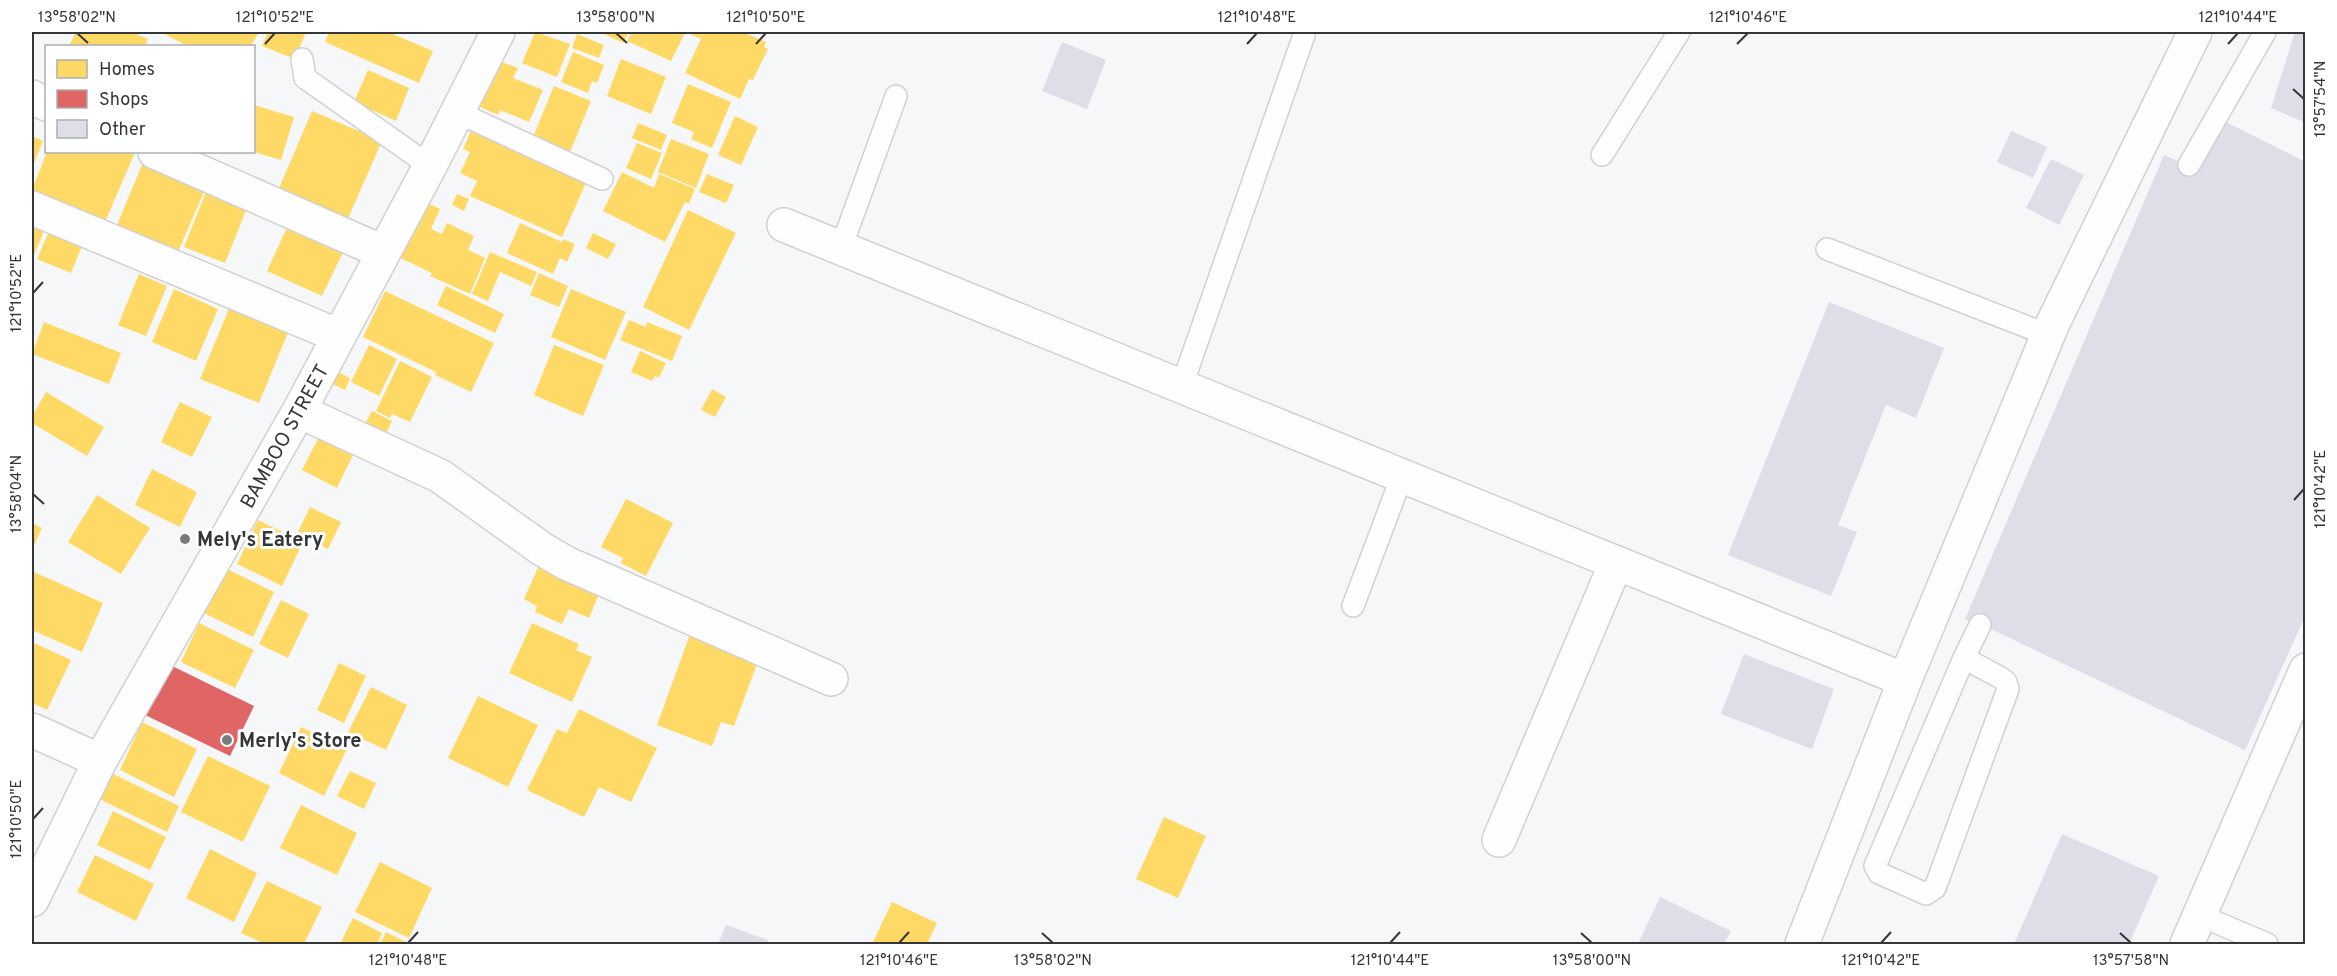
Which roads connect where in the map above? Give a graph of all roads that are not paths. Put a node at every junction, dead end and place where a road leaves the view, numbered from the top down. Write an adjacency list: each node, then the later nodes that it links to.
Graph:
1 (498, 32): 8 (street, BAMBOO STREET)
2 (1679, 32): 10 (lane)
3 (2195, 32): 19 (street)
4 (2265, 32): 11 (lane)
5 (1304, 35): 21 (lane)
6 (302, 59): 12 (lane)
7 (896, 96): 16 (lane)
8 (457, 112): 12 (street, BAMBOO STREET); 13 (lane)
9 (157, 153): 18 (street)
10 (1602, 155)
11 (2189, 165)
12 (430, 166): 18 (street, BAMBOO STREET)
13 (602, 179)
14 (32, 208): 20 (street)
15 (784, 225): 16 (street)
16 (841, 248): 21 (street)
17 (1827, 249): 19 (lane)
18 (383, 252): 20 (street, BAMBOO STREET)
19 (2048, 335): 30 (street)
20 (339, 336): 22 (street, BAMBOO STREET)
21 (1181, 388): 23 (street)
22 (299, 411): 29 (street); 32 (street, BAMBOO STREET)
23 (1402, 476): 24 (street); 25 (lane)
24 (1616, 563): 30 (street); 33 (street)
25 (1353, 606)
26 (1980, 625): 27 (lane)
27 (1964, 658): 27 (lane)
28 (2306, 670): 35 (street)
29 (831, 679)
30 (1905, 680): 36 (street)
31 (32, 730): 32 (street)
32 (100, 761): 34 (street, BAMBOO STREET)
33 (1499, 840)
34 (32, 900)
35 (2199, 915): 37 (street); 38 (lane)
36 (1802, 945)
37 (2187, 945)
38 (2267, 945)

